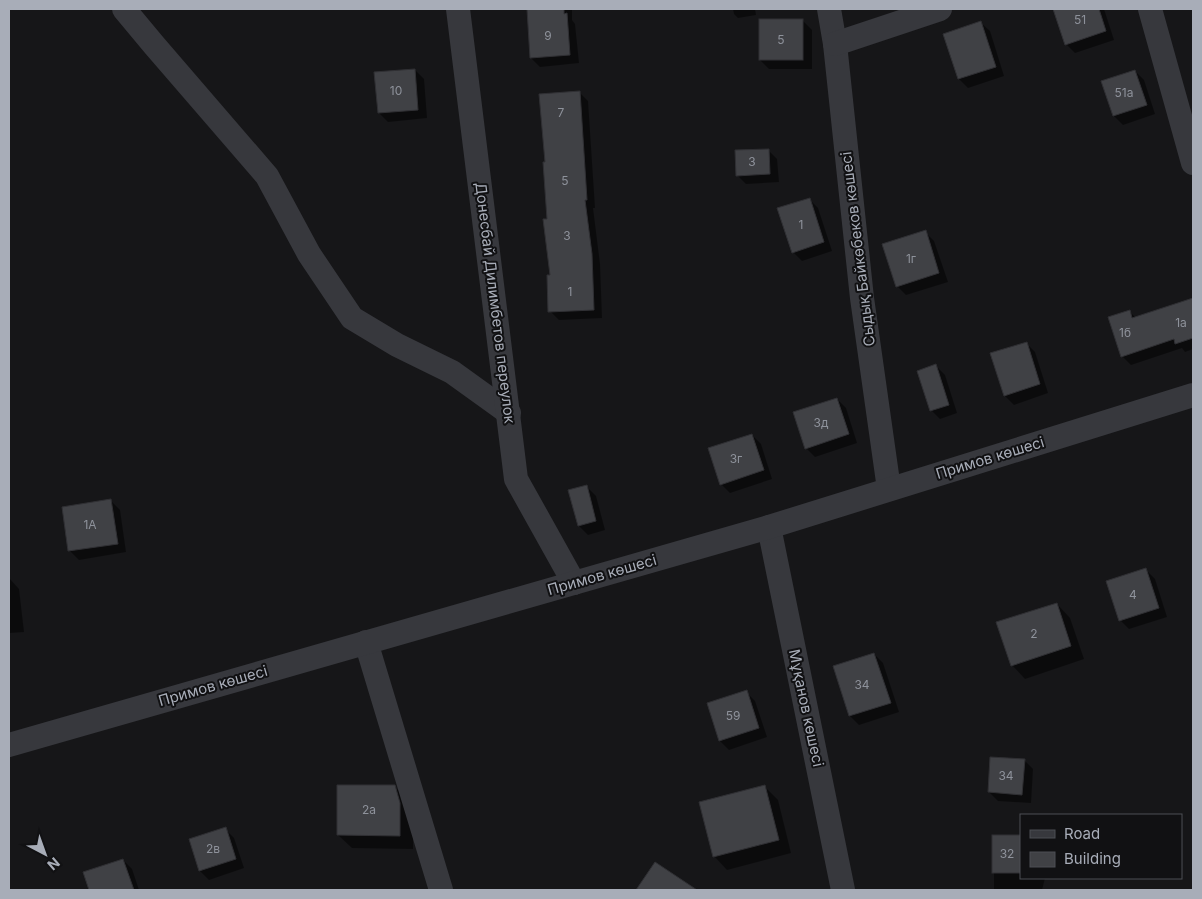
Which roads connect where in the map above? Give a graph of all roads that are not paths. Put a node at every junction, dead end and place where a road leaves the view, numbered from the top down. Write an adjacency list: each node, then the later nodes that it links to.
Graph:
1 (124, 9): 9 (street)
2 (458, 9): 9 (street, Донесбай Дилимбетов переулок)
3 (829, 9): 6 (street, Сыдық Байкөбеков көшесі)
4 (940, 9): 6 (street)
5 (1150, 9): 7 (street)
6 (835, 44): 10 (street, Сыдық Байкөбеков көшесі)
7 (1193, 163)
8 (1193, 395): 10 (street, Примов көшесі)
9 (509, 413): 12 (street, Донесбай Дилимбетов переулок)
10 (889, 489): 11 (street, Примов көшесі)
11 (769, 527): 12 (street, Примов көшесі); 16 (street, Мұқанов көшесі)
12 (574, 583): 13 (street, Примов көшесі)
13 (366, 642): 14 (street, Примов көшесі); 15 (street)
14 (9, 745)
15 (441, 890)
16 (843, 890)

